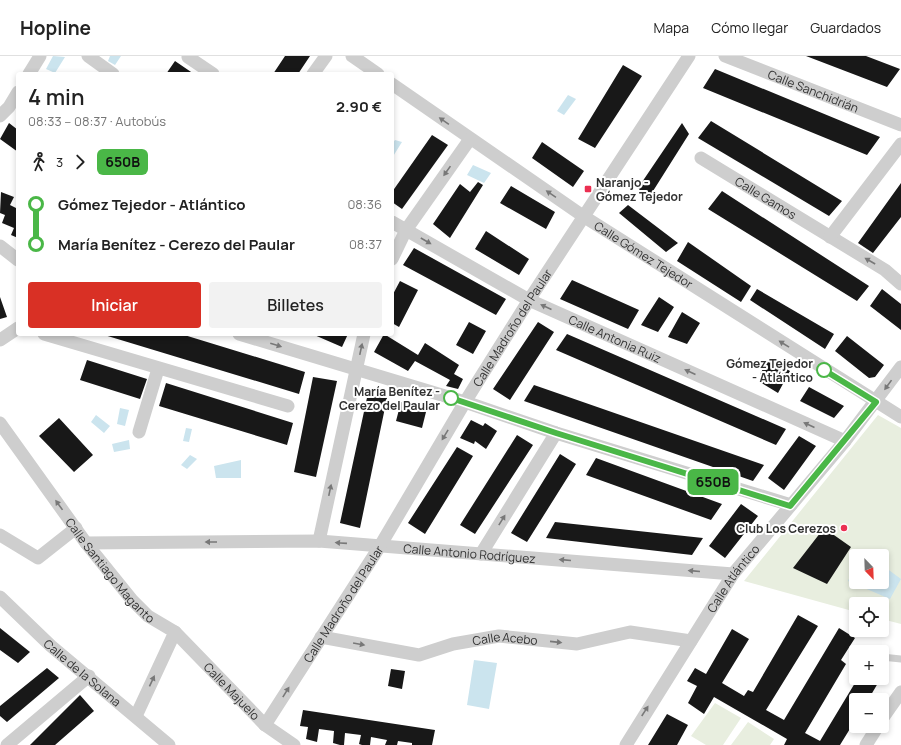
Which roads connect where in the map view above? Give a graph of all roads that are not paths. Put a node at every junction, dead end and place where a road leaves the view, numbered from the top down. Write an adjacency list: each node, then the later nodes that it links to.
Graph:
1 (40, 56): 8 (street)
2 (88, 56): 9 (street)
3 (326, 56): 11 (street)
4 (352, 56): 12 (street)
5 (689, 56): 20 (street, Calle Madroño del Paular)
6 (726, 56): 16 (street, Calle Sanchidrián)
7 (188, 57): 10 (street)
8 (30, 72)
9 (110, 72)
10 (210, 72)
11 (314, 72)
12 (375, 72)
13 (394, 85): 17 (street, Calle Gómez Tejedor, one-way to 13)
14 (16, 96): 15 (street)
15 (9, 112)
16 (901, 125)
17 (470, 139): 20 (street, Calle Gómez Tejedor, one-way to 17); 22 (street, one-way to 22)
18 (901, 144): 23 (street)
19 (701, 158): 23 (street, Calle Gamos)
20 (583, 216): 28 (street, Calle Madroño del Paular); 38 (street, Calle Gómez Tejedor, one-way to 20)
21 (394, 223): 22 (street, Calle Antonia Ruiz)
22 (406, 230): 25 (street); 28 (street, Calle Antonia Ruiz, one-way to 28)
23 (830, 238): 27 (street, Calle Gamos, one-way to 23)
24 (0, 246): 26 (street)
25 (394, 255)
26 (16, 258)
27 (901, 284)
28 (529, 300): 37 (street, Calle Madroño del Paular); 44 (street, Calle Antonia Ruiz, one-way to 28)
29 (16, 329): 33 (street)
30 (51, 336): 35 (street)
31 (246, 336): 36 (street, one-way to 36)
32 (364, 336): 36 (street, one-way to 32)
33 (0, 340)
34 (901, 367): 38 (street, Calle Atlántico, one-way to 38)
35 (158, 369): 39 (street); 42 (street)
36 (357, 370): 37 (street); 48 (street, one-way to 36)
37 (465, 402): 43 (street); 50 (street, Calle Madroño del Paular, one-way to 50)
38 (876, 402): 40 (street, Calle Gómez Tejedor); 44 (street, Calle Atlántico)
39 (288, 406)
40 (901, 417)
41 (0, 423): 46 (street, Calle Santiago Maganto, one-way to 41)
42 (139, 432)
43 (556, 433): 45 (street); 51 (street, one-way to 43)
44 (845, 441): 45 (street, Calle Atlántico)
45 (790, 506): 52 (street, Calle Atlántico)
46 (76, 528): 47 (street); 49 (street, Calle Santiago Maganto)
47 (0, 535)
48 (319, 541): 49 (street, Calle Antonio Rodríguez, one-way to 49); 50 (street, Calle Antonio Rodríguez, one-way to 48)
49 (86, 543): 54 (street, Calle Santiago Maganto)
50 (380, 546): 51 (street, Calle Antonio Rodríguez); 55 (street, Calle Madroño del Paular)
51 (481, 554): 52 (street, Calle Antonio Rodríguez, one-way to 51)
52 (733, 574): 56 (street, Calle Atlántico)
53 (0, 597): 59 (street, Calle de la Solana)
54 (175, 632): 62 (street, one-way to 54); 63 (street, Calle Majuelo)
55 (321, 637): 56 (street, Calle Acebo, one-way to 56); 63 (street, Calle Madroño del Paular, one-way to 55)
56 (691, 641): 68 (street, Calle Atlántico, one-way to 56)
57 (889, 658): 58 (lane)
58 (901, 659)
59 (89, 676): 62 (street, Calle de la Solana); 65 (street)
60 (901, 692): 61 (street)
61 (889, 709)
62 (136, 716): 66 (street, Calle de la Solana)
63 (265, 725): 67 (street, Calle Majuelo)
64 (874, 733): 69 (street)
65 (7, 745)
66 (169, 745)
67 (294, 745)
68 (626, 745)
69 (866, 745)

